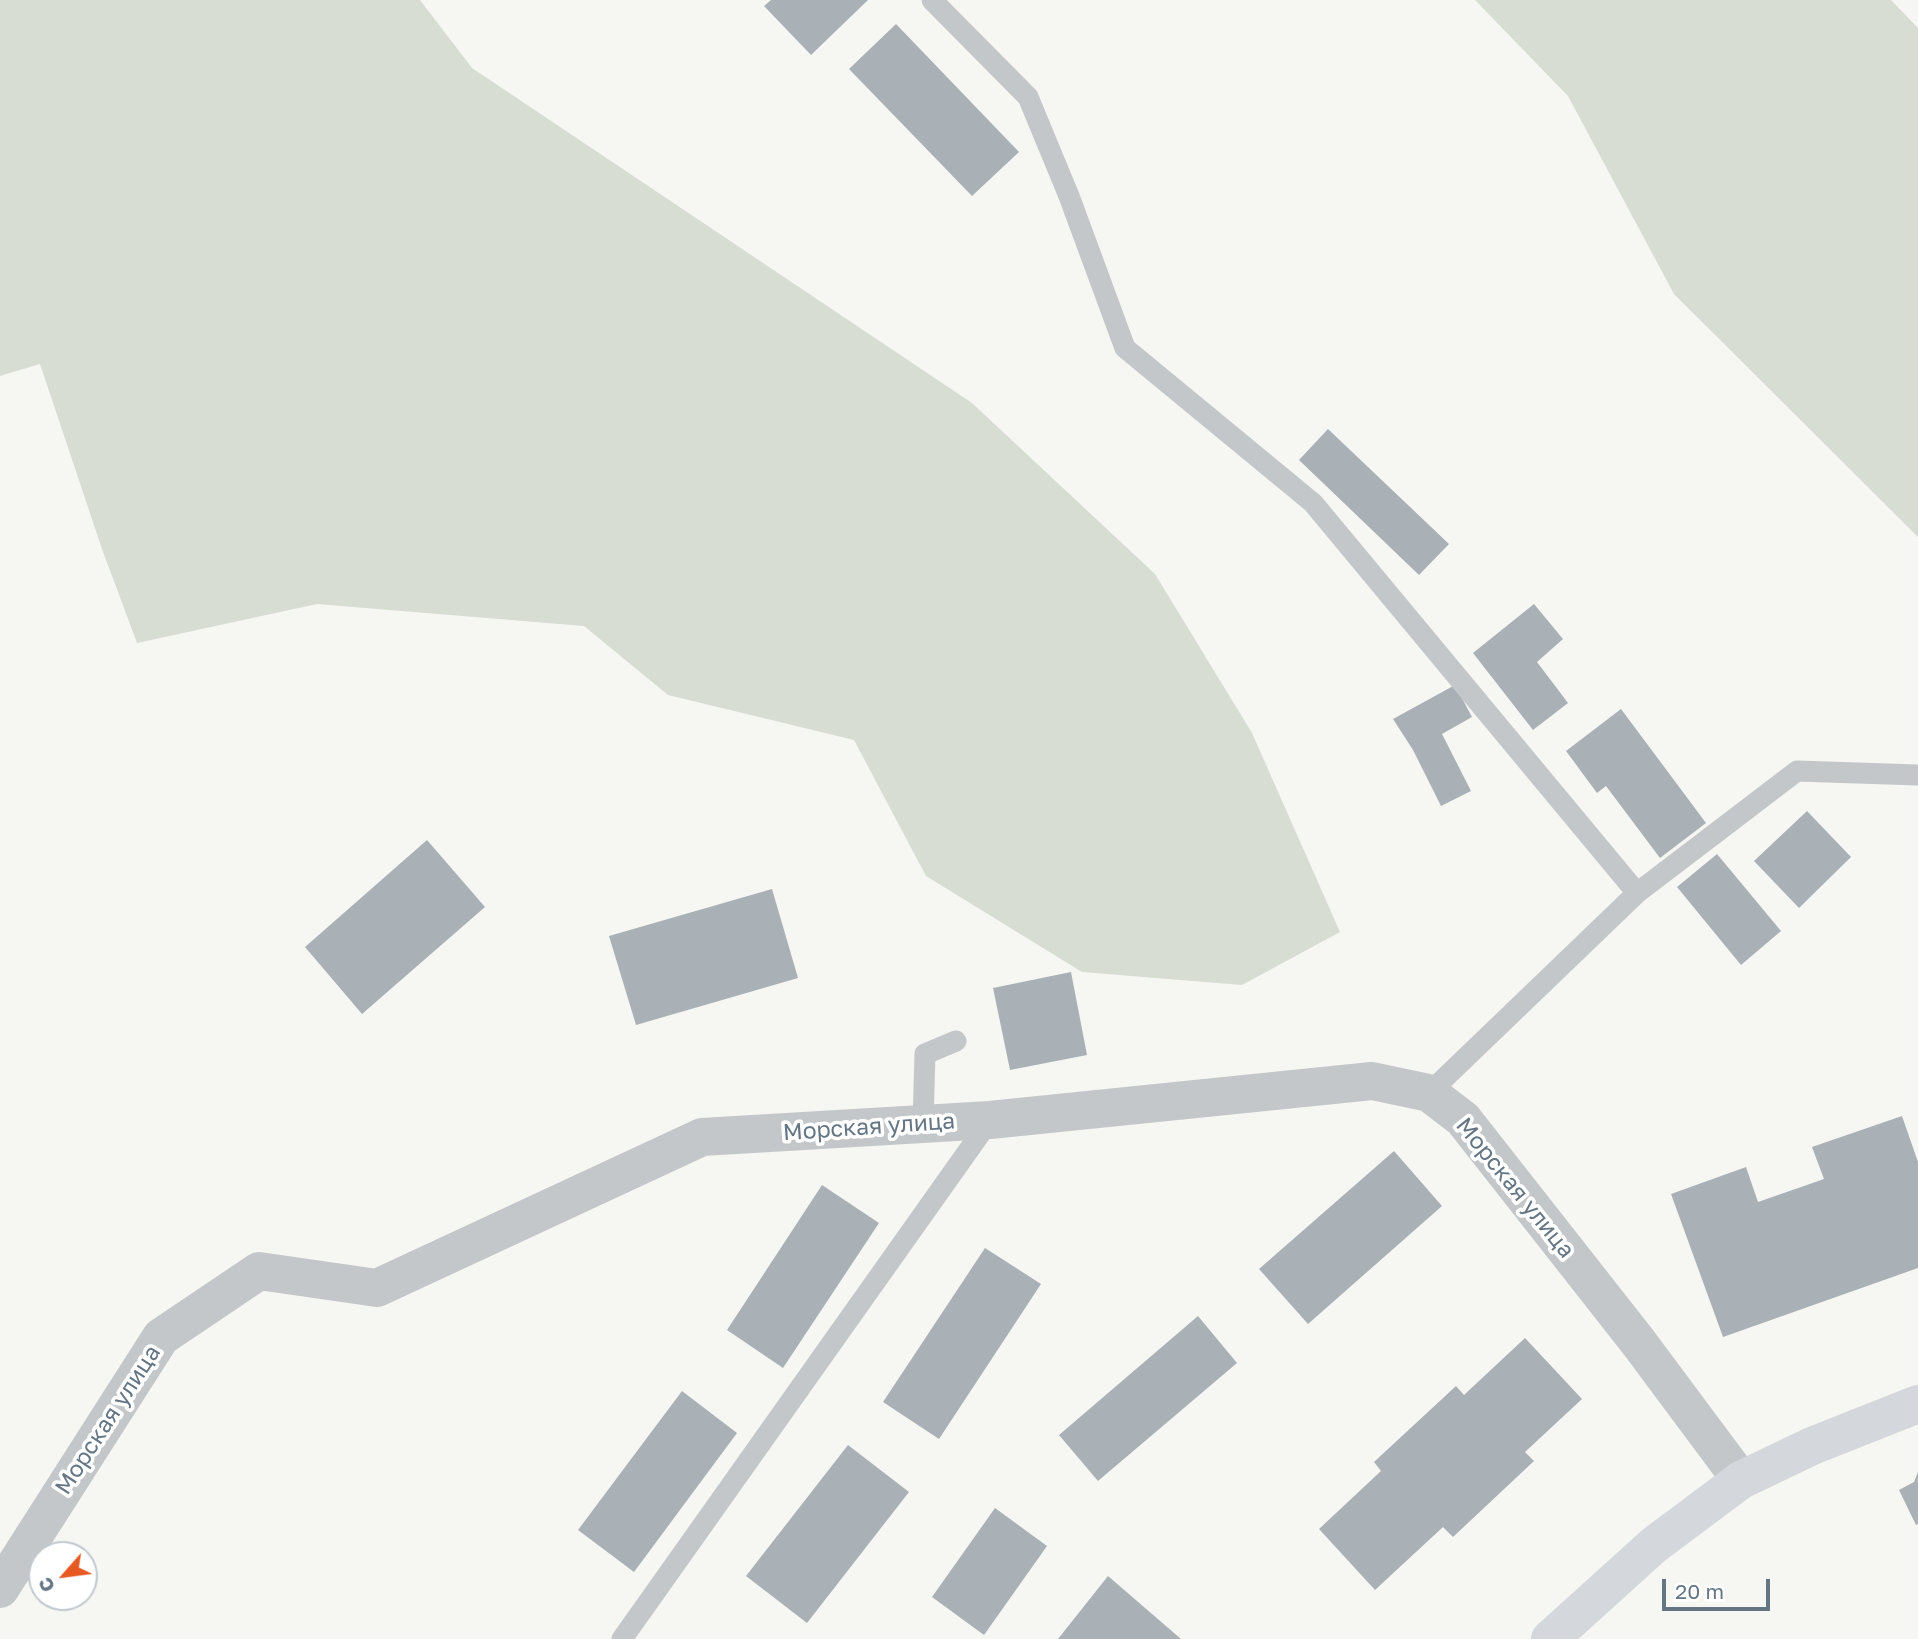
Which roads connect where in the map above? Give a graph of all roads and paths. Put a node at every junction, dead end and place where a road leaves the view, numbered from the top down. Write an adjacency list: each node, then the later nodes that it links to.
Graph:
1 (932, 0): 3 (lane)
2 (1918, 775): 3 (lane)
3 (1637, 893): 5 (lane)
4 (956, 1041): 7 (lane)
5 (1429, 1093): 6 (street, Морская улица); 9 (street, Морская улица)
6 (990, 1120): 7 (street, Морская улица); 11 (lane)
7 (923, 1124): 10 (street, Морская улица)
8 (1918, 1404): 9 (main road)
9 (1741, 1480): 12 (main road)
10 (0, 1589)
11 (622, 1639)
12 (1550, 1639)

